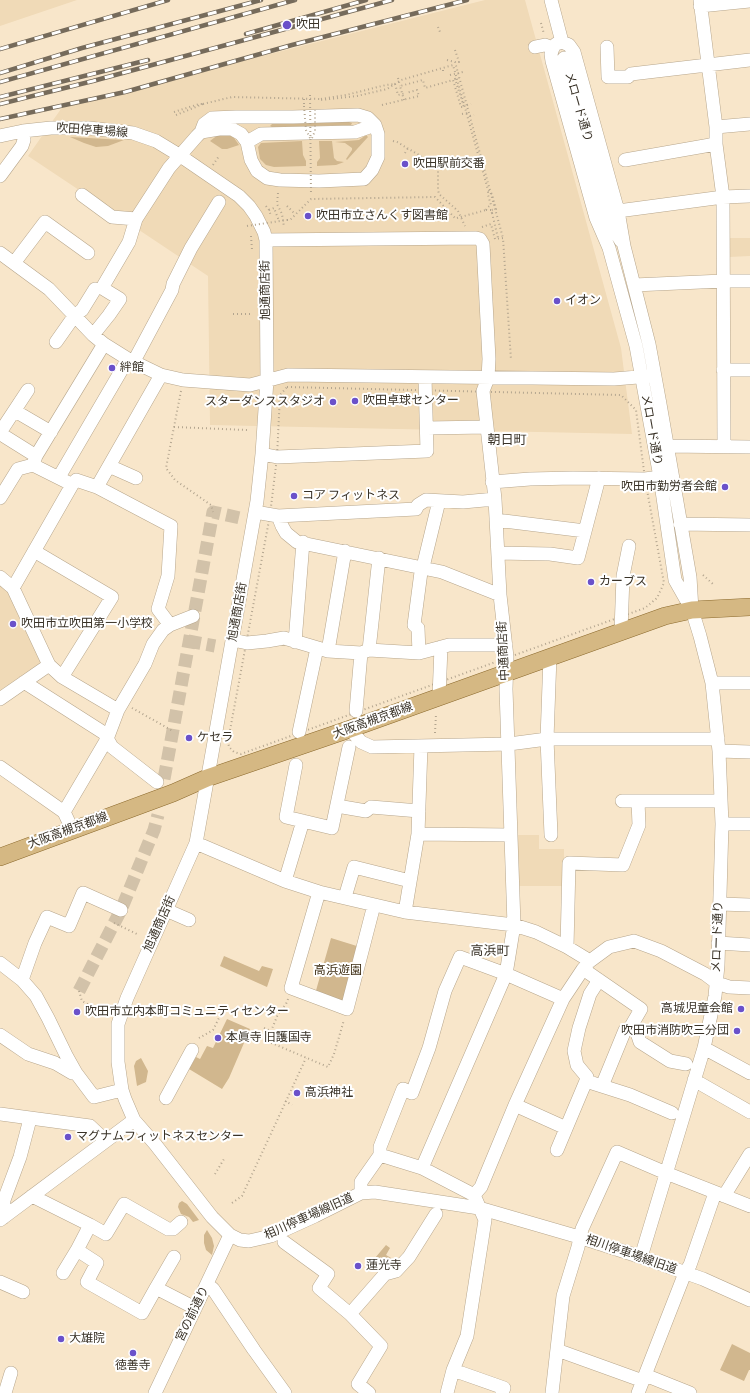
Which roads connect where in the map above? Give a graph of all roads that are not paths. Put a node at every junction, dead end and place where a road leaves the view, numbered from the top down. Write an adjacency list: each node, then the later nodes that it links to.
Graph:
1 (551, 0): 4 (street)
2 (750, 1): 3 (street)
3 (700, 3): 9 (street)
4 (558, 45): 5 (street); 26 (street); 31 (street)
5 (535, 47)
6 (607, 47): 9 (street)
7 (564, 58): 28 (street, メロード通り)
8 (750, 60): 9 (street)
9 (708, 64): 13 (street)
10 (262, 117): 12 (street); 15 (street); 17 (street)
11 (750, 124): 13 (street)
12 (374, 125): 17 (street); 17 (street)
13 (716, 127): 18 (street)
14 (23, 131): 16 (street, 吹田停車場線); 19 (street, 吹田停車場線); 21 (street)
15 (201, 132): 17 (street); 19 (street)
16 (0, 136)
17 (247, 142)
18 (716, 144): 20 (street); 24 (street)
19 (179, 155): 27 (street); 29 (street, 旭通商店街)
20 (625, 160)
21 (0, 176)
22 (82, 195): 27 (street)
23 (750, 196): 24 (street)
24 (723, 197): 26 (street); 35 (street)
25 (219, 202): 43 (street)
26 (618, 211): 30 (street)
27 (136, 218): 40 (street)
28 (611, 225): 30 (street); 31 (street)
29 (266, 240): 49 (street, 中通商店街); 50 (street, 旭通商店街)
30 (624, 246): 37 (street, メロード通り)
31 (609, 248): 47 (street, メロード通り)
32 (0, 253): 34 (street)
33 (88, 253): 34 (street)
34 (14, 263): 39 (street)
35 (723, 281): 36 (street); 37 (street); 44 (street)
36 (750, 281)
37 (634, 285): 47 (street, メロード通り)
38 (95, 289): 39 (street)
39 (75, 315): 40 (street); 41 (street)
40 (93, 335): 42 (street)
41 (56, 342)
42 (104, 344): 43 (street); 56 (street)
43 (131, 360): 46 (street); 63 (street)
44 (723, 370): 45 (street); 58 (street)
45 (750, 370)
46 (161, 375): 50 (street); 62 (street)
47 (648, 376): 49 (street); 57 (street, メロード通り); 64 (street, メロード通り)
48 (425, 378): 49 (street); 50 (street); 54 (street)
49 (488, 378): 53 (street, 中通商店街)
50 (267, 380): 60 (street, 旭通商店街)
51 (28, 390): 52 (street)
52 (15, 411): 55 (street); 56 (street)
53 (487, 427): 54 (street); 67 (street, 中通商店街)
54 (427, 428): 60 (street)
55 (1, 431): 61 (street)
56 (51, 432): 61 (street)
57 (667, 446): 58 (street); 76 (street, メロード通り)
58 (724, 446): 59 (street)
59 (750, 447)
60 (262, 454): 73 (street, 旭通商店街)
61 (35, 461): 63 (street); 70 (street)
62 (109, 466): 65 (street); 69 (street)
63 (59, 477): 68 (street)
64 (660, 477): 66 (street); 90 (street, メロード通り)
65 (136, 478)
66 (599, 478): 67 (street); 78 (street)
67 (492, 482): 71 (street, 中通商店街)
68 (72, 485): 69 (street); 81 (street)
69 (97, 487): 92 (street)
70 (0, 498)
71 (495, 499): 72 (street); 75 (street, 中通商店街)
72 (439, 501): 74 (street); 85 (street)
73 (255, 512): 74 (street); 94 (street, 旭通商店街)
74 (278, 516): 79 (street)
75 (496, 520): 78 (street); 83 (street, 中通商店街)
76 (680, 524): 77 (street); 90 (street, メロード通り)
77 (750, 525)
78 (585, 531): 83 (street)
79 (303, 542): 82 (street); 95 (street)
80 (629, 546): 93 (street)
81 (34, 551): 87 (street); 104 (street)
82 (345, 551): 84 (street); 98 (street)
83 (498, 553): 88 (street, 中通商店街)
84 (379, 558): 85 (street); 99 (street)
85 (423, 567): 88 (street); 100 (street)
86 (0, 577): 87 (street)
87 (13, 588): 102 (street)
88 (500, 595): 96 (street, 中通商店街)
89 (750, 607): 90 (main road, 大阪高槻京都線)
90 (692, 610): 93 (main road, 大阪高槻京都線); 106 (street, メロード通り)
91 (193, 616): 92 (street)
92 (170, 625): 110 (street)
93 (621, 631): 101 (main road, 大阪高槻京都線)
94 (233, 640): 95 (street); 123 (street, 旭通商店街)
95 (295, 642): 98 (street)
96 (506, 644): 97 (street); 103 (street, 中通商店街)
97 (441, 647): 100 (street); 108 (street)
98 (323, 649): 99 (street); 113 (street)
99 (365, 652): 100 (street); 111 (street)
100 (419, 653)
101 (550, 656): 103 (main road, 大阪高槻京都線); 115 (street)
102 (49, 665): 104 (street); 105 (street)
103 (507, 672): 108 (main road, 大阪高槻京都線); 116 (street, 中通商店街)
104 (62, 677): 110 (street)
105 (24, 682): 109 (street); 114 (street)
106 (712, 683): 107 (street); 117 (street, メロード通り)
107 (750, 684)
108 (439, 697): 112 (main road, 大阪高槻京都線)
109 (0, 699)
110 (120, 706): 114 (street)
111 (356, 711)
112 (350, 729): 118 (street); 123 (main road, 大阪高槻京都線)
113 (299, 732)
114 (107, 739): 124 (street); 130 (street)
115 (547, 739): 116 (street); 117 (street); 137 (street)
116 (509, 744): 118 (street); 136 (street, 中通商店街)
117 (719, 745): 120 (street); 127 (street, メロード通り)
118 (421, 746): 129 (street)
119 (349, 747): 128 (street)
120 (750, 752)
121 (296, 765): 131 (street)
122 (0, 767): 130 (street)
123 (207, 778): 134 (main road, 大阪高槻京都線); 138 (street, 旭通商店街)
124 (157, 782)
125 (622, 801): 126 (street)
126 (638, 801): 127 (street); 154 (street)
127 (721, 801): 132 (street, メロード通り)
128 (337, 806): 129 (street); 131 (street)
129 (419, 811): 135 (street)
130 (64, 812): 134 (street)
131 (303, 821): 140 (street)
132 (722, 824): 133 (street); 144 (street, メロード通り)
133 (750, 824)
134 (72, 830): 139 (main road, 大阪高槻京都線)
135 (418, 834): 136 (street); 141 (street)
136 (510, 835): 151 (street, 中通商店街)
137 (551, 835)
138 (196, 843): 140 (street); 148 (street, 旭通商店街)
139 (0, 856)
140 (285, 881): 142 (street)
141 (410, 881): 143 (street); 149 (street)
142 (319, 892): 143 (street); 145 (street)
143 (345, 897): 145 (street)
144 (720, 904): 146 (street); 152 (street, メロード通り)
145 (374, 905): 149 (street)
146 (750, 905)
147 (121, 910): 158 (street)
148 (166, 910): 150 (street); 173 (street, 旭通商店街)
149 (404, 912): 151 (street)
150 (189, 920)
151 (514, 925): 154 (street); 157 (street, 中通商店街)
152 (718, 943): 153 (street); 160 (street, メロード通り)
153 (750, 945)
154 (567, 947): 156 (street)
155 (0, 963): 158 (street)
156 (587, 965): 159 (street); 160 (street); 162 (street)
157 (506, 974): 162 (street); 184 (street); 186 (street, 中通商店街)
158 (22, 980): 168 (street)
159 (600, 980): 163 (street); 171 (street)
160 (717, 983): 161 (street); 165 (street, メロード通り)
161 (750, 988)
162 (563, 999): 175 (street)
163 (630, 1028): 167 (street); 172 (street)
164 (0, 1035): 168 (street)
165 (704, 1048): 169 (street); 170 (street, メロード通り)
166 (192, 1050): 174 (street)
167 (686, 1064)
168 (76, 1073): 173 (street)
169 (750, 1073)
170 (694, 1080): 176 (street); 187 (street, メロード通り)
171 (586, 1081): 172 (street); 181 (street)
172 (602, 1086): 177 (street)
173 (122, 1090): 180 (street, 相川停車場線旧道)
174 (166, 1098)
175 (515, 1105): 181 (street); 190 (street)
176 (750, 1112)
177 (672, 1113)
178 (0, 1114): 179 (street)
179 (30, 1119): 182 (street); 195 (street)
180 (134, 1120): 182 (street); 198 (street, 相川停車場線旧道)
181 (566, 1128): 183 (street)
182 (106, 1141): 191 (street)
183 (556, 1150)
184 (380, 1154): 186 (street); 188 (street)
185 (750, 1154): 189 (street)
186 (422, 1168): 190 (street)
187 (666, 1173): 189 (street); 199 (street); 203 (street, メロード通り)
188 (361, 1193): 193 (street, 相川停車場線旧道); 198 (street, 相川停車場線旧道)
189 (719, 1194): 192 (street); 205 (street)
190 (474, 1195): 193 (street)
191 (32, 1196): 195 (street); 197 (street)
192 (750, 1206)
193 (480, 1208): 199 (street, 相川停車場線旧道); 214 (street)
194 (436, 1214): 212 (street)
195 (2, 1219)
196 (180, 1222): 197 (street)
197 (90, 1225): 201 (street)
198 (230, 1235): 207 (street, 宮の前通り)
199 (579, 1237): 203 (street, 相川停車場線旧道); 213 (street)
200 (284, 1242): 212 (street)
201 (77, 1250): 204 (street); 208 (street)
202 (174, 1257): 208 (street)
203 (641, 1257): 205 (street, 相川停車場線旧道)
204 (63, 1273)
205 (685, 1273): 210 (street, 相川停車場線旧道); 216 (street)
206 (0, 1282): 209 (street)
207 (207, 1284): 211 (street, 宮の前通り); 220 (street)
208 (156, 1288): 211 (street)
209 (23, 1292)
210 (750, 1300)
211 (195, 1308): 219 (street, 宮の前通り)
212 (350, 1314): 217 (street)
213 (557, 1350): 216 (street); 223 (street)
214 (453, 1370): 221 (street); 222 (street)
215 (11, 1373): 218 (street)
216 (642, 1383): 224 (street)
217 (364, 1392)
218 (4, 1393)
219 (156, 1393)
220 (286, 1393)
221 (447, 1393)
222 (502, 1393)
223 (552, 1393)
224 (690, 1393)

